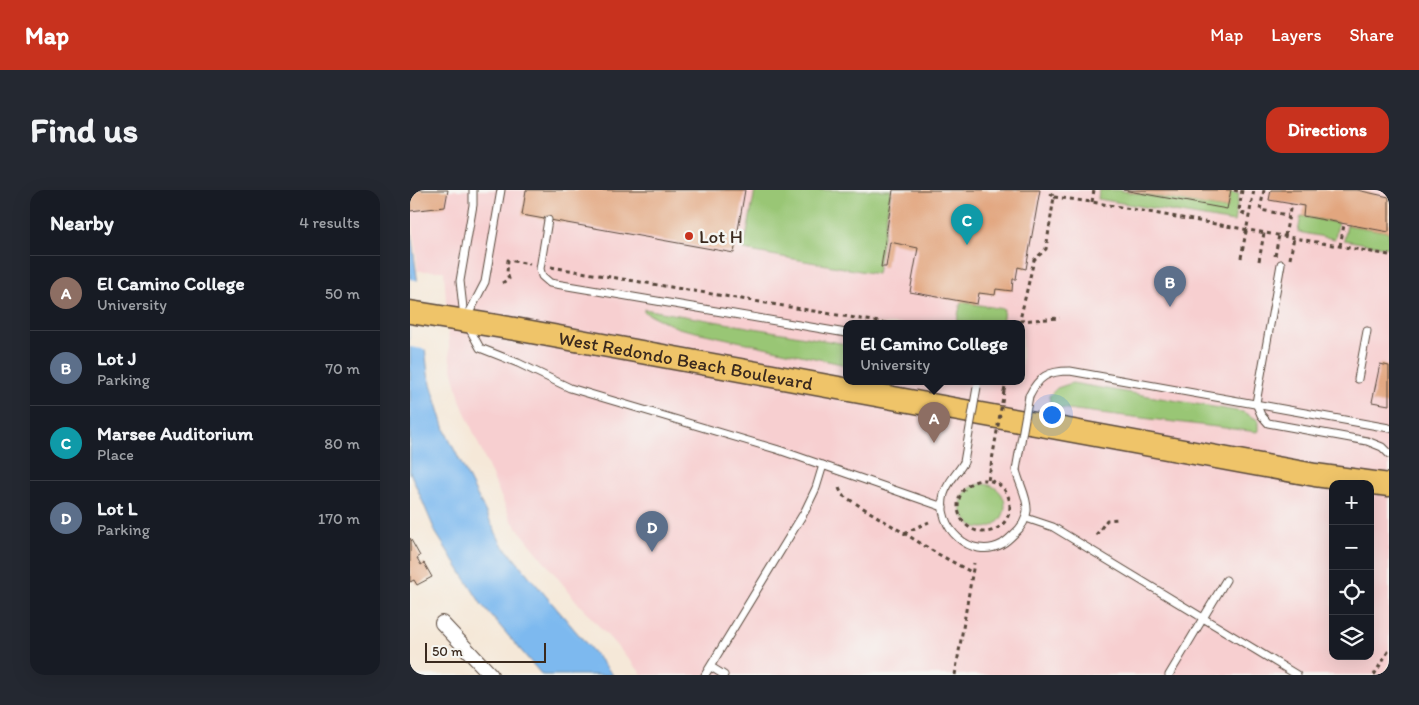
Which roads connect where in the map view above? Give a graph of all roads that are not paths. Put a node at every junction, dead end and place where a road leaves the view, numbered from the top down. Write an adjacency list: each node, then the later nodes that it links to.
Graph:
1 (473, 190): 6 (lane)
2 (500, 190): 6 (lane)
3 (548, 220): 7 (lane)
4 (1281, 264): 11 (lane)
5 (418, 313): 6 (main road, West Redondo Beach Boulevard)
6 (465, 321): 14 (lane); 15 (main road, West Redondo Beach Boulevard)
7 (843, 332)
8 (1367, 332): 9 (lane)
9 (1358, 379)
10 (977, 385): 16 (lane, bridge)
11 (1256, 403): 12 (lane); 13 (lane); 17 (lane, bridge)
12 (1389, 428)
13 (1389, 454)
14 (823, 466): 16 (lane); 21 (lane)
15 (1389, 485)
16 (943, 507): 17 (lane)
17 (1026, 518): 19 (lane)
18 (1226, 580): 19 (lane)
19 (1203, 618): 25 (lane); 26 (lane)
20 (442, 623): 22 (street)
21 (711, 667): 23 (lane); 24 (lane)
22 (490, 675)
23 (705, 675)
24 (724, 675)
25 (1169, 675)
26 (1297, 675)

